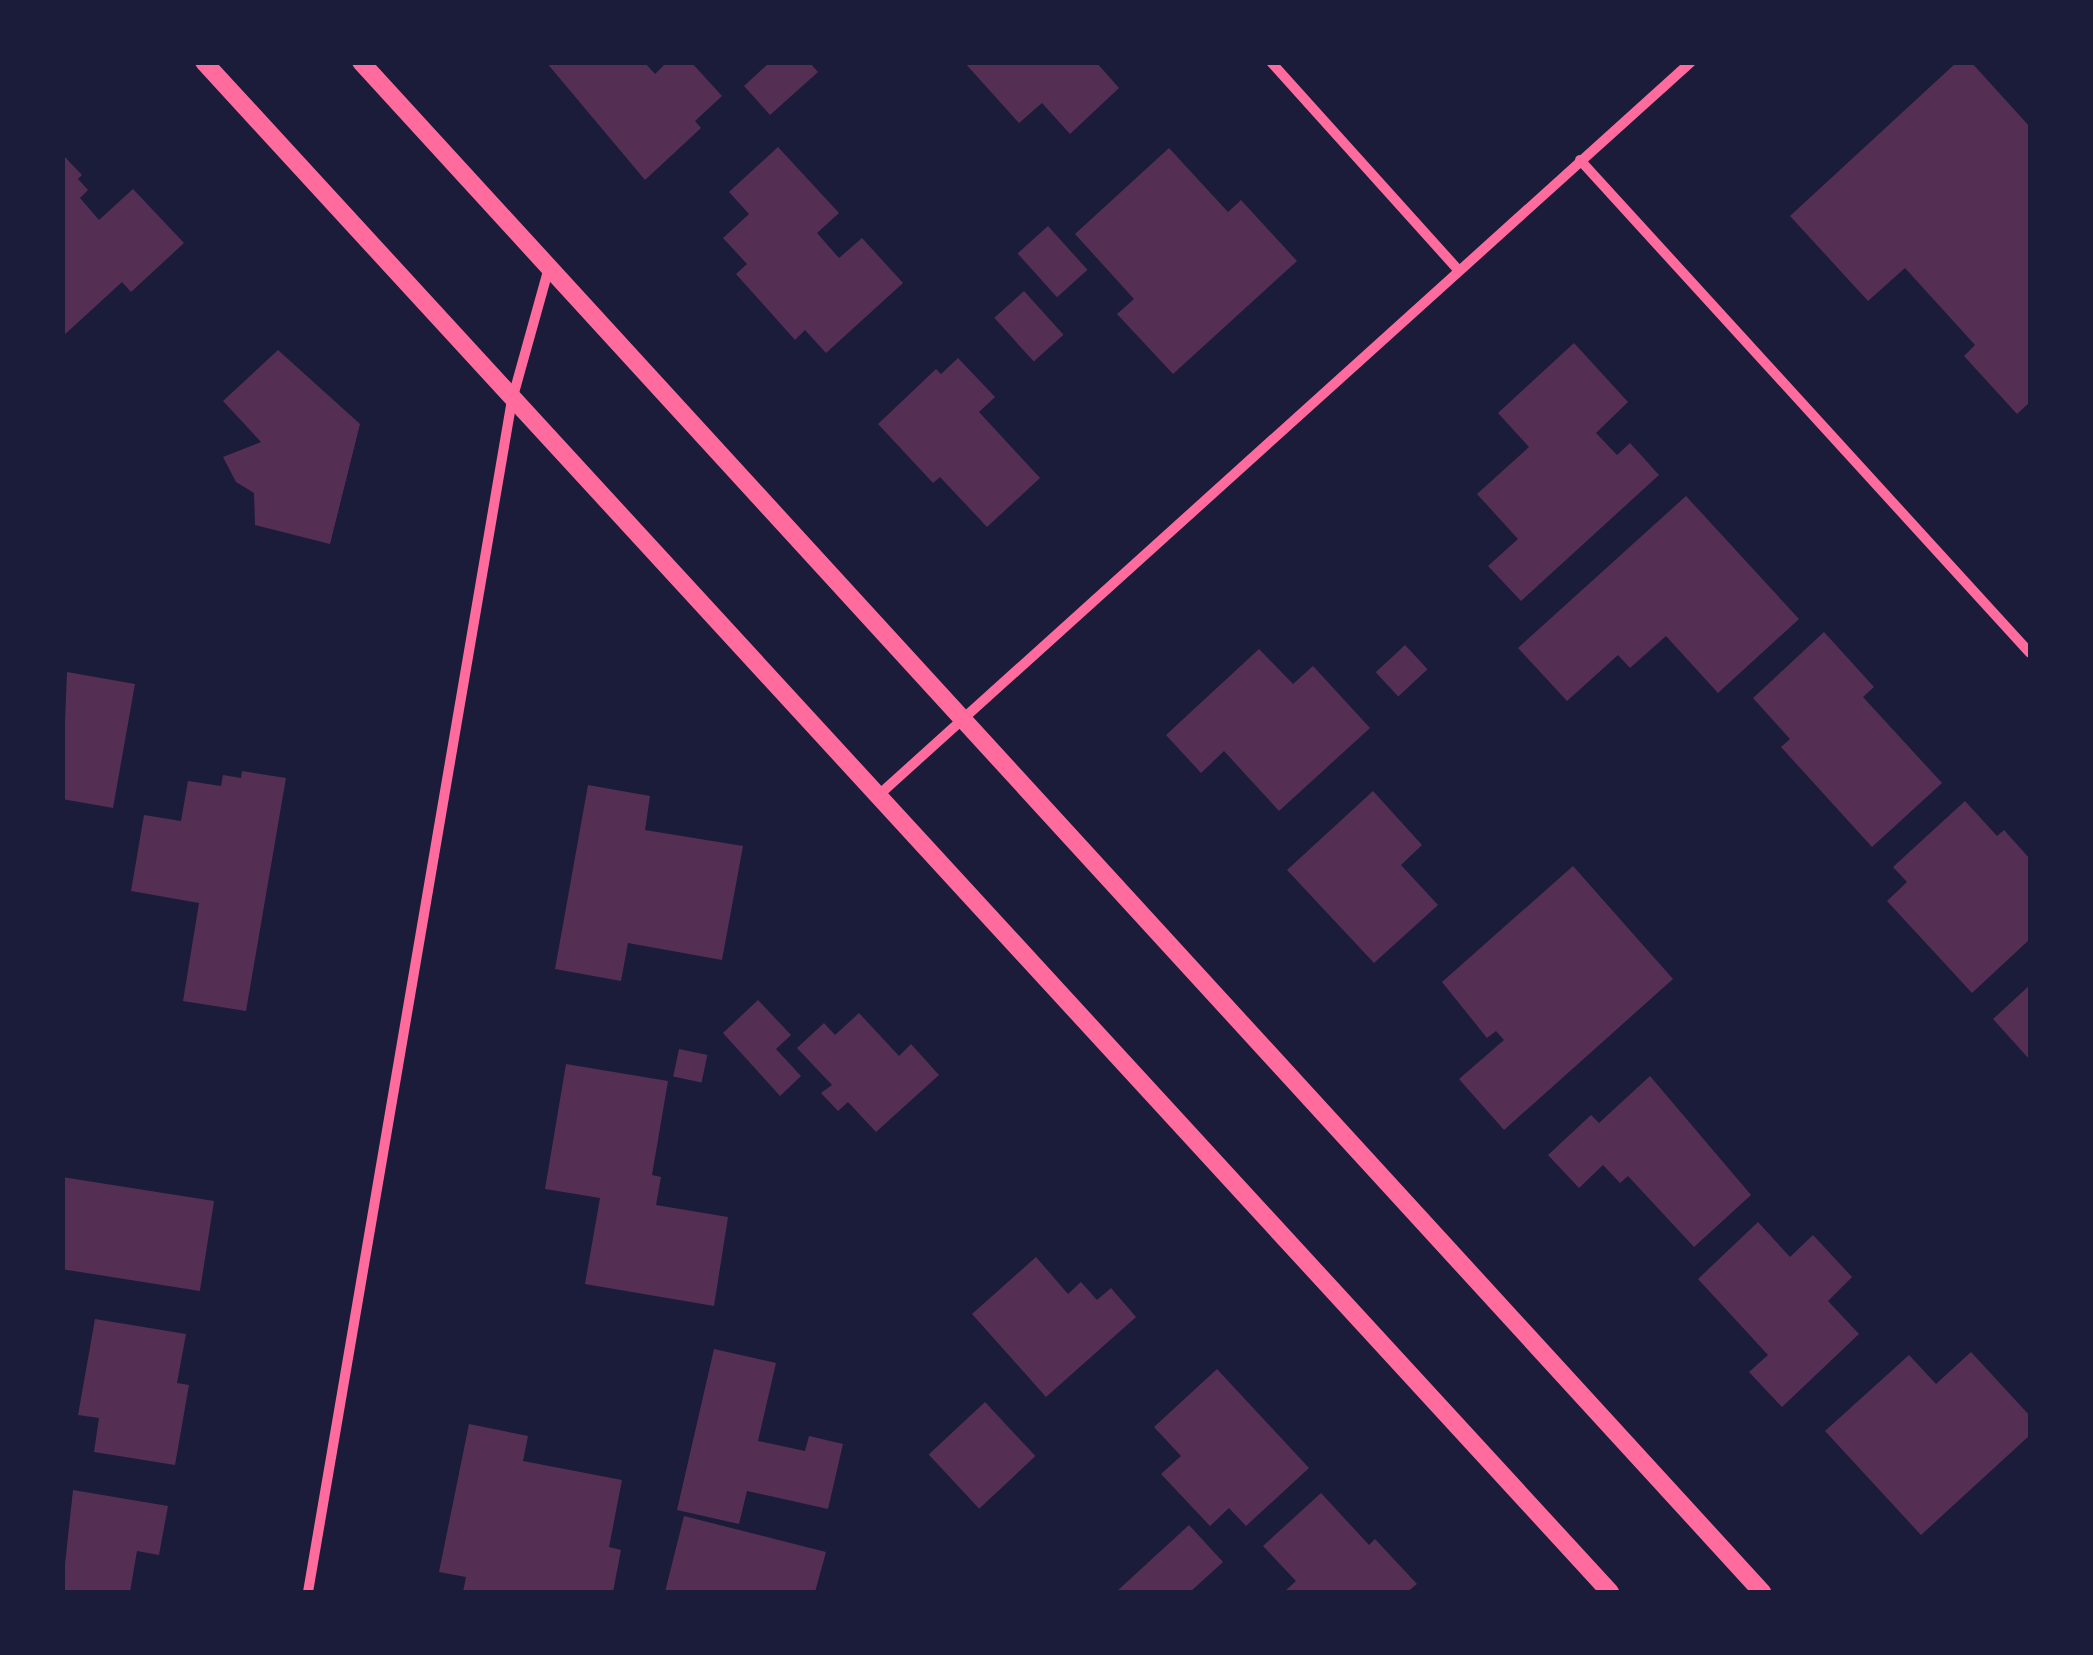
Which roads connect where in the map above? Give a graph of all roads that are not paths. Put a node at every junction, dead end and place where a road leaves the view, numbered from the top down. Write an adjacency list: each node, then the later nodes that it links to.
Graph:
1 (204, 62): 8 (street)
2 (361, 62): 6 (street)
3 (1270, 62): 7 (street)
4 (1691, 62): 5 (street)
5 (1580, 160): 7 (street); 9 (street)
6 (548, 270): 8 (street); 10 (street)
7 (1458, 270): 10 (street)
8 (512, 400): 11 (street); 12 (street)
9 (2030, 653)
10 (962, 724): 11 (street); 14 (street)
11 (880, 794): 13 (street)
12 (308, 1592)
13 (1610, 1592)
14 (1762, 1592)

